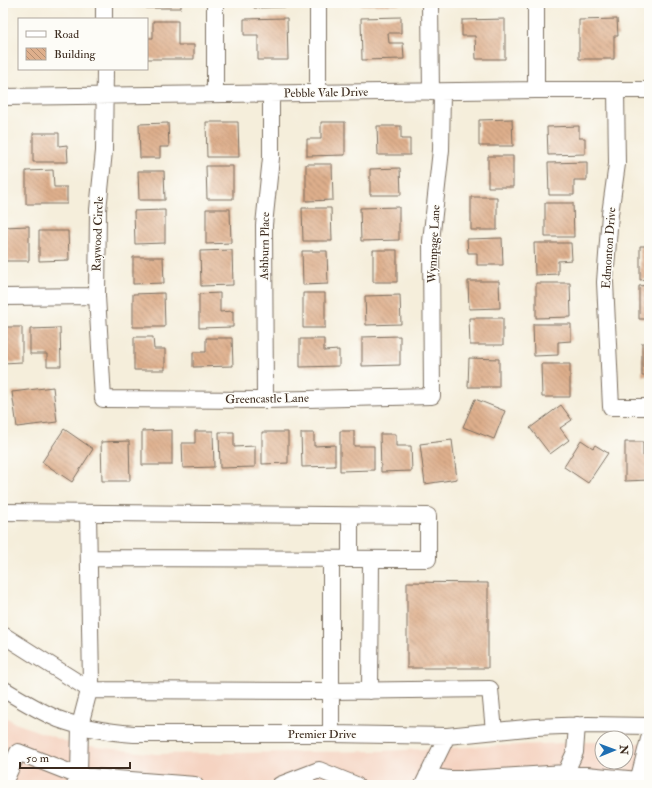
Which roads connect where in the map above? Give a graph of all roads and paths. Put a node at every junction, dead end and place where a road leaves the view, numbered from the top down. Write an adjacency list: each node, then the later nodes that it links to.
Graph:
1 (104, 3): 6 (street)
2 (215, 3): 14 (street)
3 (318, 3): 13 (street)
4 (430, 3): 11 (street, Wynnpage Lane)
5 (536, 3): 8 (street)
6 (104, 18)
7 (105, 70): 15 (street, Raywood Circle)
8 (536, 90): 9 (street, Pebble Vale Drive); 11 (street, Pebble Vale Drive)
9 (616, 90): 10 (street, Pebble Vale Drive); 22 (street, Edmonton Drive)
10 (649, 90)
11 (437, 92): 13 (street, Pebble Vale Drive); 19 (street, Wynnpage Lane)
12 (271, 93): 13 (street, Pebble Vale Drive); 14 (street, Pebble Vale Drive); 21 (street, Ashburn Place)
13 (318, 93)
14 (215, 94): 15 (street, Pebble Vale Drive)
15 (105, 95): 16 (street, Pebble Vale Drive); 17 (street, Raywood Circle)
16 (3, 97)
17 (97, 296): 18 (street); 20 (street, Raywood Circle)
18 (3, 297)
19 (432, 396): 21 (street, Greencastle Lane)
20 (103, 400): 21 (street, Greencastle Lane)
21 (265, 400)
22 (649, 407)
23 (3, 512): 24 (street)
24 (88, 513): 25 (street); 26 (street)
25 (350, 516): 28 (street); 29 (street)
26 (89, 558): 27 (street); 32 (street)
27 (331, 559): 28 (street); 33 (street)
28 (350, 559): 29 (street)
29 (371, 559): 34 (street)
30 (3, 636): 32 (street)
31 (3, 689): 35 (street, Premier Drive)
32 (90, 690): 33 (street); 35 (street)
33 (330, 691): 34 (street); 39 (street)
34 (370, 691): 38 (street)
35 (80, 725): 39 (street, Premier Drive); 44 (street)
36 (577, 725): 37 (street, Premier Drive); 38 (street, Premier Drive); 42 (street)
37 (649, 726)
38 (494, 731): 40 (street, Premier Drive)
39 (331, 734): 40 (street, Premier Drive)
40 (447, 736): 43 (street)
41 (649, 739): 48 (street)
42 (564, 779): 45 (street); 46 (street)
43 (425, 780): 46 (street)
44 (77, 781): 47 (street); 49 (street)
45 (598, 781): 48 (street)
46 (466, 782)
47 (138, 783): 50 (street)
48 (637, 783)
49 (3, 785)
50 (194, 785)
51 (280, 785): 52 (street)
52 (356, 785)

